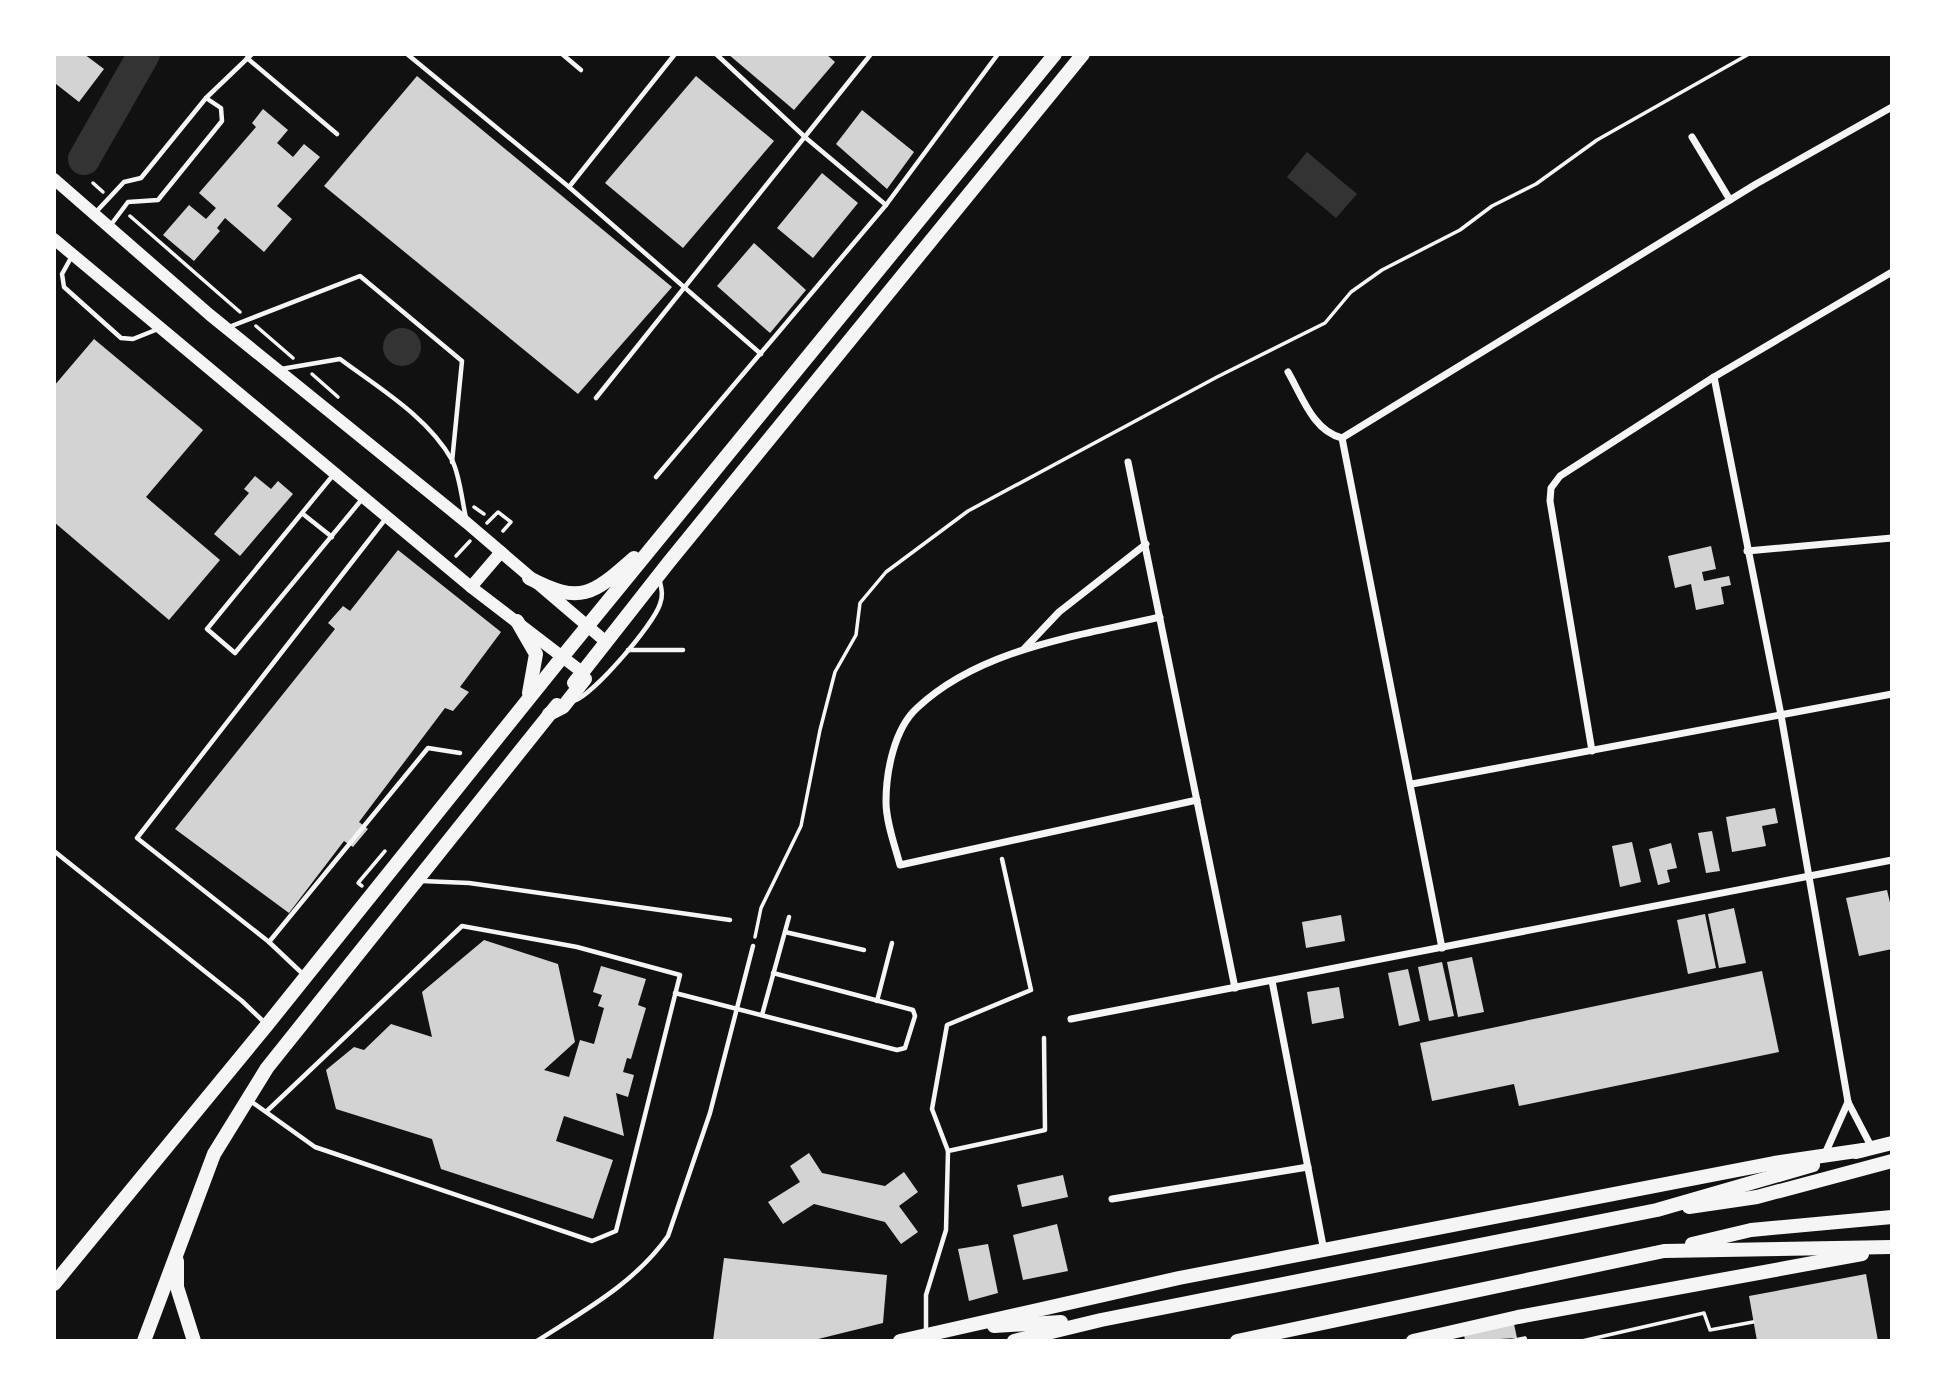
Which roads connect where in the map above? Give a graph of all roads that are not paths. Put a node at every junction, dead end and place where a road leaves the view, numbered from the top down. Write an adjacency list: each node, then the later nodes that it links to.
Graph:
1 (407, 54): 17 (lane)
2 (562, 54): 10 (lane)
3 (675, 54): 17 (lane)
4 (716, 54): 15 (lane)
5 (871, 54): 15 (lane)
6 (999, 54): 20 (lane)
7 (1055, 54): 18 (main road)
8 (1083, 54): 21 (main road)
9 (250, 56): 11 (lane); 13 (lane)
10 (581, 70)
11 (206, 98): 22 (lane); 23 (lane)
12 (1892, 107): 19 (street)
13 (337, 134)
14 (1692, 137): 19 (street)
15 (806, 138): 20 (lane); 27 (lane)
16 (54, 180): 22 (main road)
17 (569, 187): 27 (lane)
18 (943, 192): 21 (main road); 33 (main road)
19 (1730, 200): 37 (street)
20 (886, 205): 30 (lane)
21 (961, 205): 35 (main road)
22 (95, 213): 23 (main road)
23 (110, 226): 29 (main road)
24 (54, 239): 25 (main road)
25 (72, 255): 28 (main road); 28 (lane)
26 (1892, 272): 34 (street)
27 (687, 287): 30 (lane); 36 (lane)
28 (160, 328): 40 (main road)
29 (226, 328): 31 (main road); 38 (lane)
30 (761, 354): 41 (lane)
31 (278, 370): 38 (lane); 45 (main road)
32 (1288, 372): 37 (street)
33 (791, 375): 35 (main road); 46 (main road)
34 (1714, 377): 50 (street); 70 (street)
35 (810, 390): 52 (main road)
36 (596, 398)
37 (1342, 438): 72 (street)
38 (453, 461): 45 (lane)
39 (1128, 462): 49 (street)
40 (335, 472): 42 (main road); 43 (lane)
41 (656, 477)
42 (364, 497): 44 (main road); 47 (lane)
43 (303, 514): 47 (lane); 47 (lane)
44 (387, 517): 55 (main road); 82 (lane)
45 (467, 523): 51 (main road)
46 (663, 531): 53 (main road); 58 (main road)
47 (332, 537)
48 (1892, 538): 50 (street)
49 (1146, 544): 56 (street); 61 (street)
50 (1747, 551): 69 (street)
51 (500, 552): 53 (main road); 55 (main road)
52 (669, 562): 54 (main road); 59 (main road)
53 (529, 578): 58 (main road)
54 (660, 582): 62 (lane); 67 (main road)
55 (471, 587): 57 (main road)
56 (1160, 617): 61 (street); 73 (street)
57 (517, 621): 63 (main road); 66 (main road)
58 (588, 626): 59 (main road); 63 (main road)
59 (605, 641): 64 (main road)
60 (683, 650): 62 (lane)
61 (1024, 650): 73 (street)
62 (626, 651): 67 (lane)
63 (562, 656): 64 (main road); 66 (main road)
64 (578, 678): 68 (main road)
65 (1892, 694): 69 (street)
66 (527, 699): 88 (main road)
67 (568, 702): 68 (main road)
68 (550, 715): 78 (main road)
69 (1781, 715): 70 (street); 77 (street)
70 (1592, 751): 72 (street)
71 (460, 753): 82 (lane)
72 (1412, 784): 85 (street)
73 (1197, 800): 90 (street)
74 (54, 851): 96 (lane)
75 (1002, 859): 103 (lane)
76 (1892, 860): 77 (street)
77 (1810, 875): 85 (street); 99 (street)
78 (417, 882): 80 (lane); 98 (main road)
79 (789, 917): 81 (lane)
80 (730, 920)
81 (785, 932): 86 (lane); 87 (lane)
82 (269, 942): 88 (lane)
83 (892, 943): 92 (lane)
84 (753, 946): 93 (lane)
85 (1442, 948): 89 (street)
86 (864, 950)
87 (773, 973): 92 (lane); 94 (lane)
88 (306, 976): 96 (main road)
89 (1272, 981): 90 (street); 106 (street)
90 (1235, 988): 95 (street)
91 (675, 993): 93 (lane); 100 (lane); 100 (lane)
92 (877, 1001): 94 (lane)
93 (737, 1009): 94 (lane); 121 (lane)
94 (762, 1015)
95 (1071, 1019)
96 (267, 1025): 114 (main road)
97 (1044, 1038): 103 (lane)
98 (247, 1099): 100 (lane); 110 (main road)
99 (1848, 1102): 102 (street); 104 (street)
100 (266, 1112)
101 (1892, 1143): 102 (main road)
102 (1868, 1149): 104 (main road); 108 (main road)
103 (948, 1151): 116 (lane)
104 (1824, 1156): 113 (main road)
105 (1892, 1161): 108 (main road)
106 (1308, 1167): 107 (street); 113 (street)
107 (1112, 1199)
108 (1657, 1210): 115 (main road)
109 (1892, 1217): 112 (main road)
110 (181, 1236): 119 (main road); 120 (main road)
111 (1889, 1248): 112 (main road); 117 (main road)
112 (1664, 1251): 124 (main road)
113 (1324, 1252): 116 (main road)
114 (54, 1284)
115 (1101, 1320): 122 (main road); 123 (main road)
116 (926, 1334): 122 (main road)
117 (1454, 1336): 118 (main road)
118 (1431, 1339): 125 (main road)
119 (144, 1341)
120 (194, 1341)
121 (537, 1341)
122 (902, 1341)
123 (1014, 1341)
124 (1237, 1341)
125 (1413, 1341)

